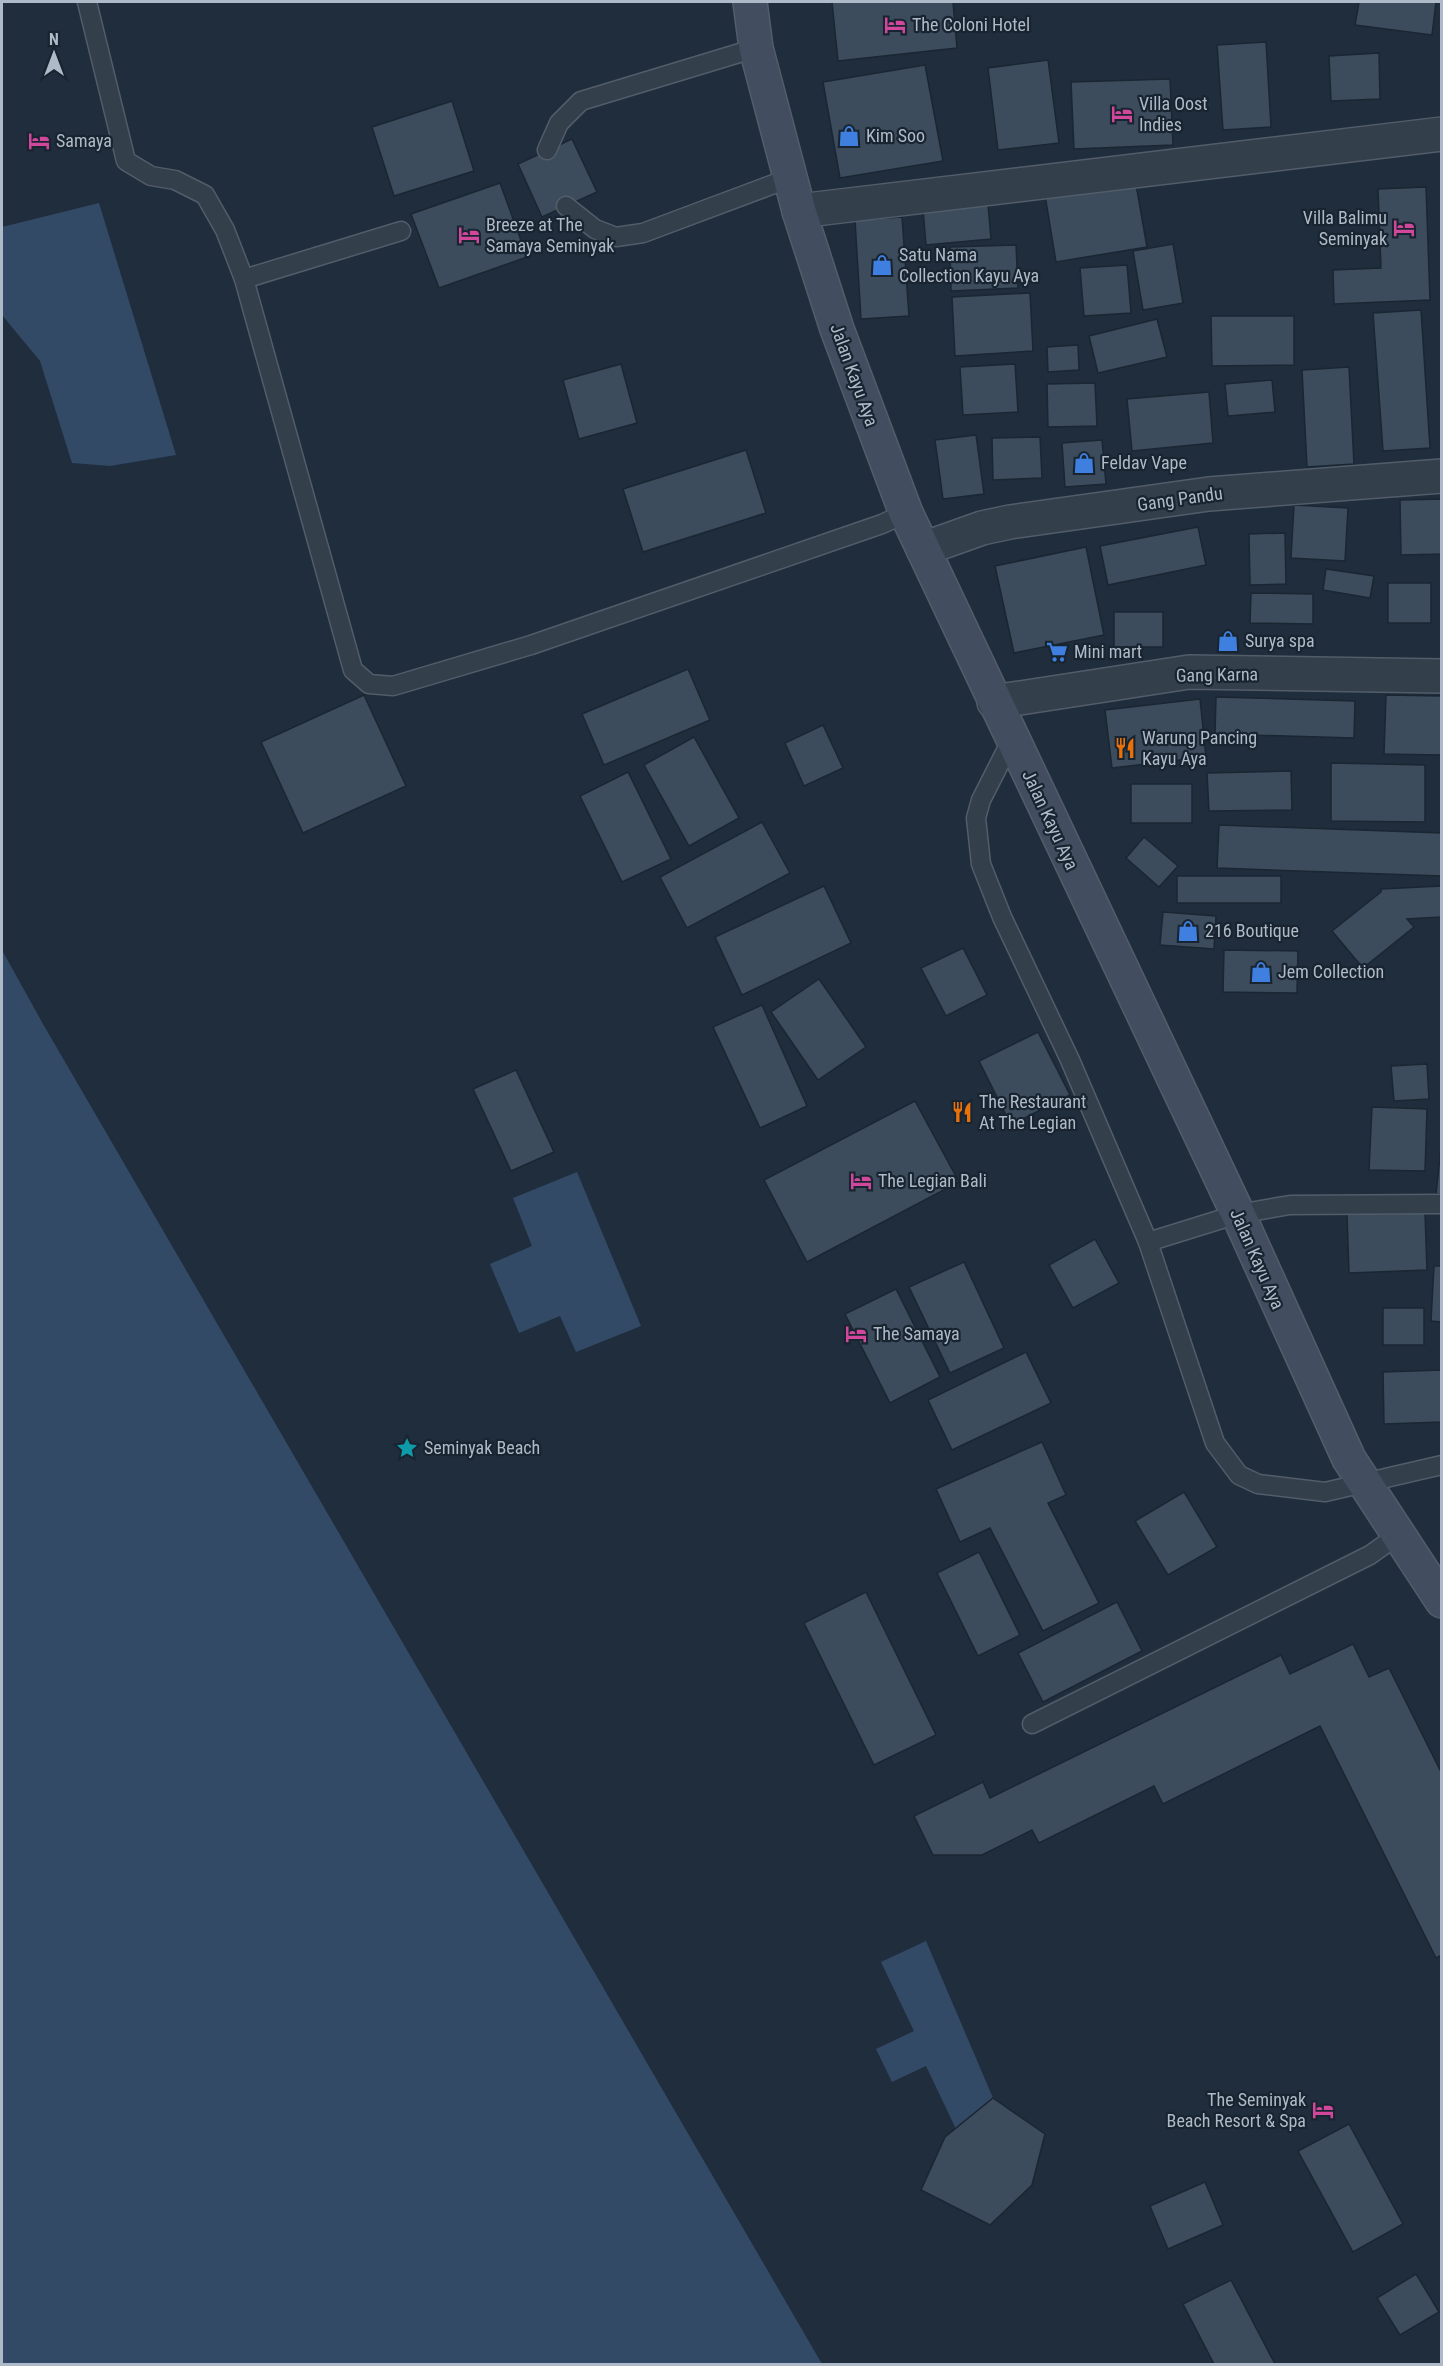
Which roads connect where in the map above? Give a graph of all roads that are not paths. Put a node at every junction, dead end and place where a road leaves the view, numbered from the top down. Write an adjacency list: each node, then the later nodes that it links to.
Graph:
1 (87, 2): 10 (lane)
2 (750, 2): 3 (main road, Jalan Kayu Aya)
3 (756, 48): 5 (lane); 6 (main road, Jalan Kayu Aya)
4 (1442, 134): 8 (street)
5 (547, 150)
6 (790, 178): 7 (lane); 8 (main road, Jalan Kayu Aya)
7 (566, 206)
8 (799, 211): 12 (main road, Jalan Kayu Aya)
9 (401, 231): 10 (lane)
10 (244, 279): 12 (lane)
11 (1442, 476): 13 (street, Gang Pandu)
12 (906, 513): 13 (main road, Jalan Kayu Aya)
13 (923, 549): 15 (main road, Jalan Kayu Aya)
14 (1442, 676): 15 (street, Gang Karna)
15 (994, 702): 16 (main road, Jalan Kayu Aya)
16 (1012, 740): 18 (main road, Jalan Kayu Aya); 19 (lane)
17 (1442, 1204): 18 (lane)
18 (1238, 1214): 19 (lane); 21 (main road, Jalan Kayu Aya)
19 (1148, 1242): 21 (lane)
20 (1442, 1466): 21 (lane)
21 (1364, 1484): 22 (main road, Jalan Kayu Aya)
22 (1398, 1535): 23 (main road, Jalan Kayu Aya); 24 (lane)
23 (1442, 1600)
24 (1032, 1724)

